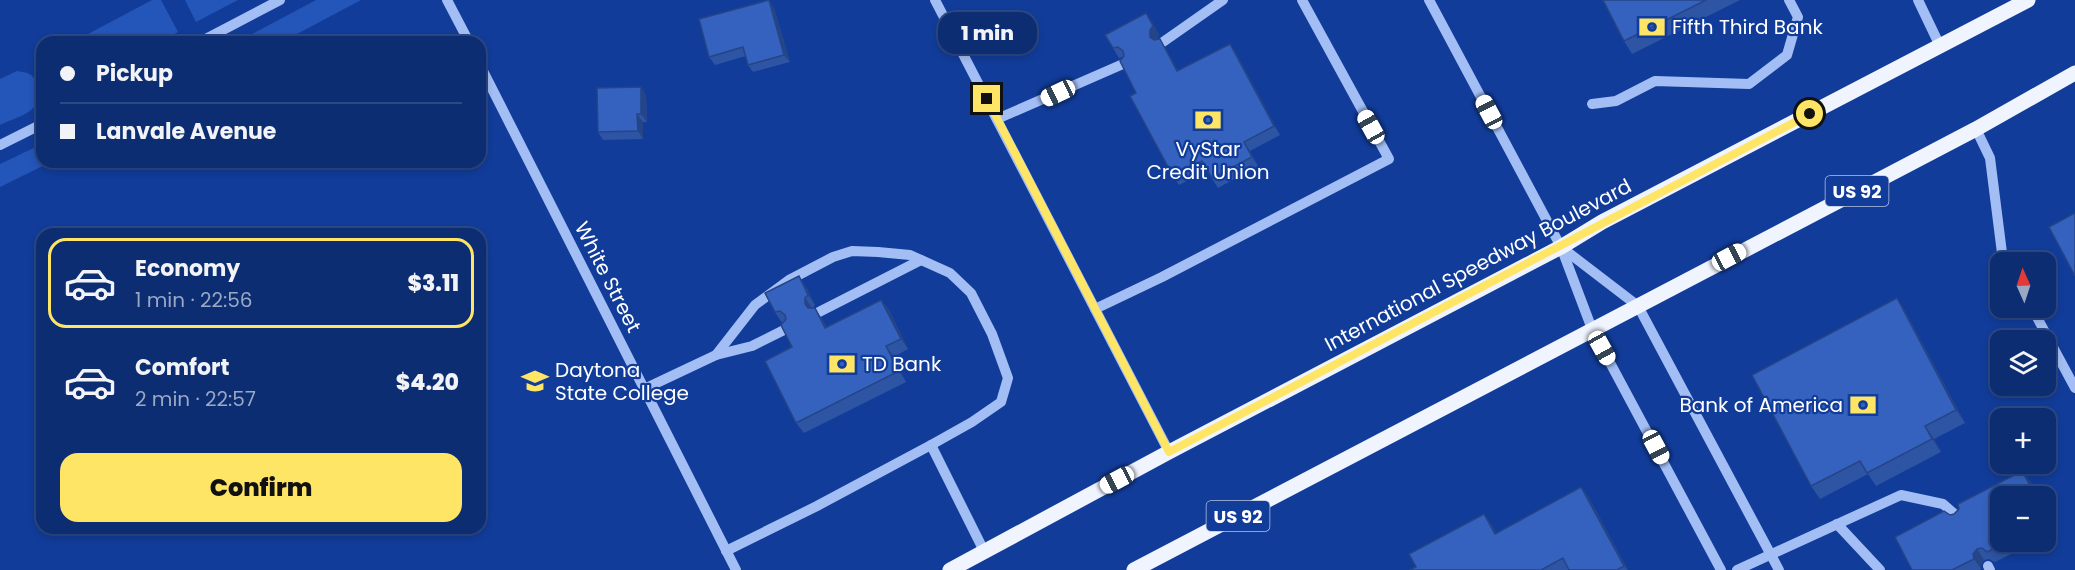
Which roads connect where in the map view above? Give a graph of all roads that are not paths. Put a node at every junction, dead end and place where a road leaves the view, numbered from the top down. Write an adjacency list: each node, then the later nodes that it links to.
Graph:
1 (280, 0): 10 (street)
2 (447, 0): 11 (street)
3 (935, 0): 18 (street)
4 (1223, 0): 12 (street)
5 (1302, 0): 26 (street)
6 (1429, 0): 22 (street)
7 (1789, 0): 17 (street)
8 (1918, 0): 13 (street)
9 (2028, 0): 13 (main road, International Speedway Boulevard)
10 (211, 36)
11 (466, 36)
12 (1163, 42)
13 (1940, 46): 22 (main road, International Speedway Boulevard)
14 (1123, 64): 18 (street)
15 (2075, 73): 20 (main road, US 92)
16 (486, 76): 32 (street, White Street)
17 (1592, 104)
18 (997, 119): 26 (street)
19 (36, 127): 21 (street)
20 (1976, 129): 23 (street); 25 (main road, US 92)
21 (0, 145)
22 (1561, 247): 25 (street); 30 (street); 35 (main road, International Speedway Boulevard)
23 (2002, 252)
24 (921, 260): 27 (street); 31 (street); 34 (street)
25 (1638, 306): 30 (main road, US 92); 40 (street)
26 (1095, 309): 35 (street)
27 (819, 312)
28 (2037, 318): 33 (street)
29 (786, 330): 31 (street)
30 (1592, 330): 43 (main road, US 92); 44 (street)
31 (716, 355): 32 (street)
32 (644, 388): 38 (street, White Street)
33 (2075, 388)
34 (932, 445): 38 (street); 39 (street)
35 (1169, 452): 39 (main road, International Speedway Boulevard)
36 (1959, 518): 37 (street)
37 (1837, 524): 40 (street); 47 (street)
38 (726, 551): 41 (street, White Street)
39 (984, 551): 42 (main road, International Speedway Boulevard)
40 (1770, 554): 45 (street); 46 (street)
41 (736, 570)
42 (950, 570)
43 (1134, 570)
44 (1721, 570)
45 (1737, 570)
46 (1779, 570)
47 (1880, 570)

